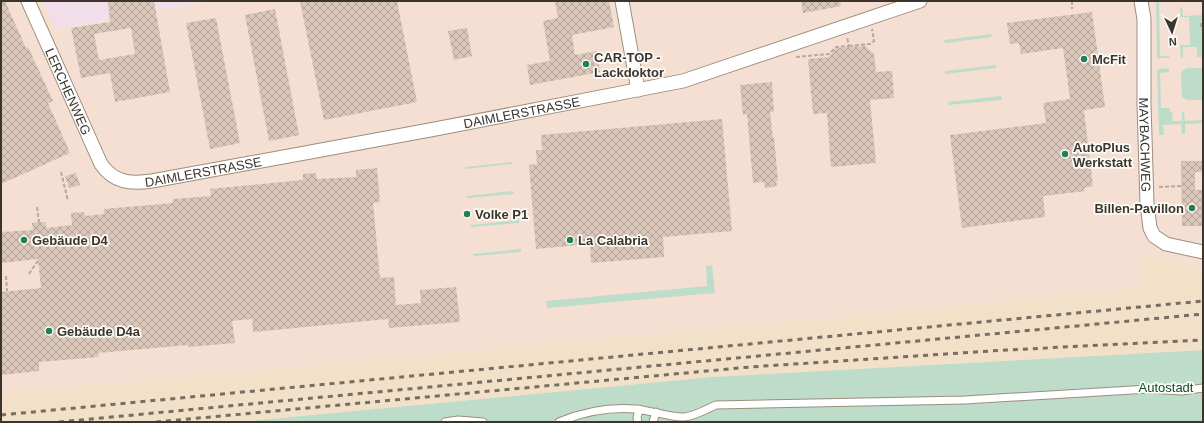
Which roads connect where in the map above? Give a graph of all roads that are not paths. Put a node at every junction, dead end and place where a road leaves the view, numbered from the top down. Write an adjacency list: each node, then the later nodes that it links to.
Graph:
1 (28, 1): 6 (street, LERCHENWEG)
2 (622, 1): 5 (street)
3 (920, 1): 5 (street, DAIMLERSTRASSE)
4 (1140, 1): 7 (street, MAYBACHWEG)
5 (638, 90): 6 (street, DAIMLERSTRASSE)
6 (115, 178)
7 (1203, 252)
8 (1203, 388): 10 (lane)
9 (639, 409): 10 (lane); 13 (lane); 14 (lane)
10 (656, 412): 15 (lane)
11 (445, 422): 12 (lane)
12 (483, 422)
13 (559, 422)
14 (638, 422)
15 (653, 422)

